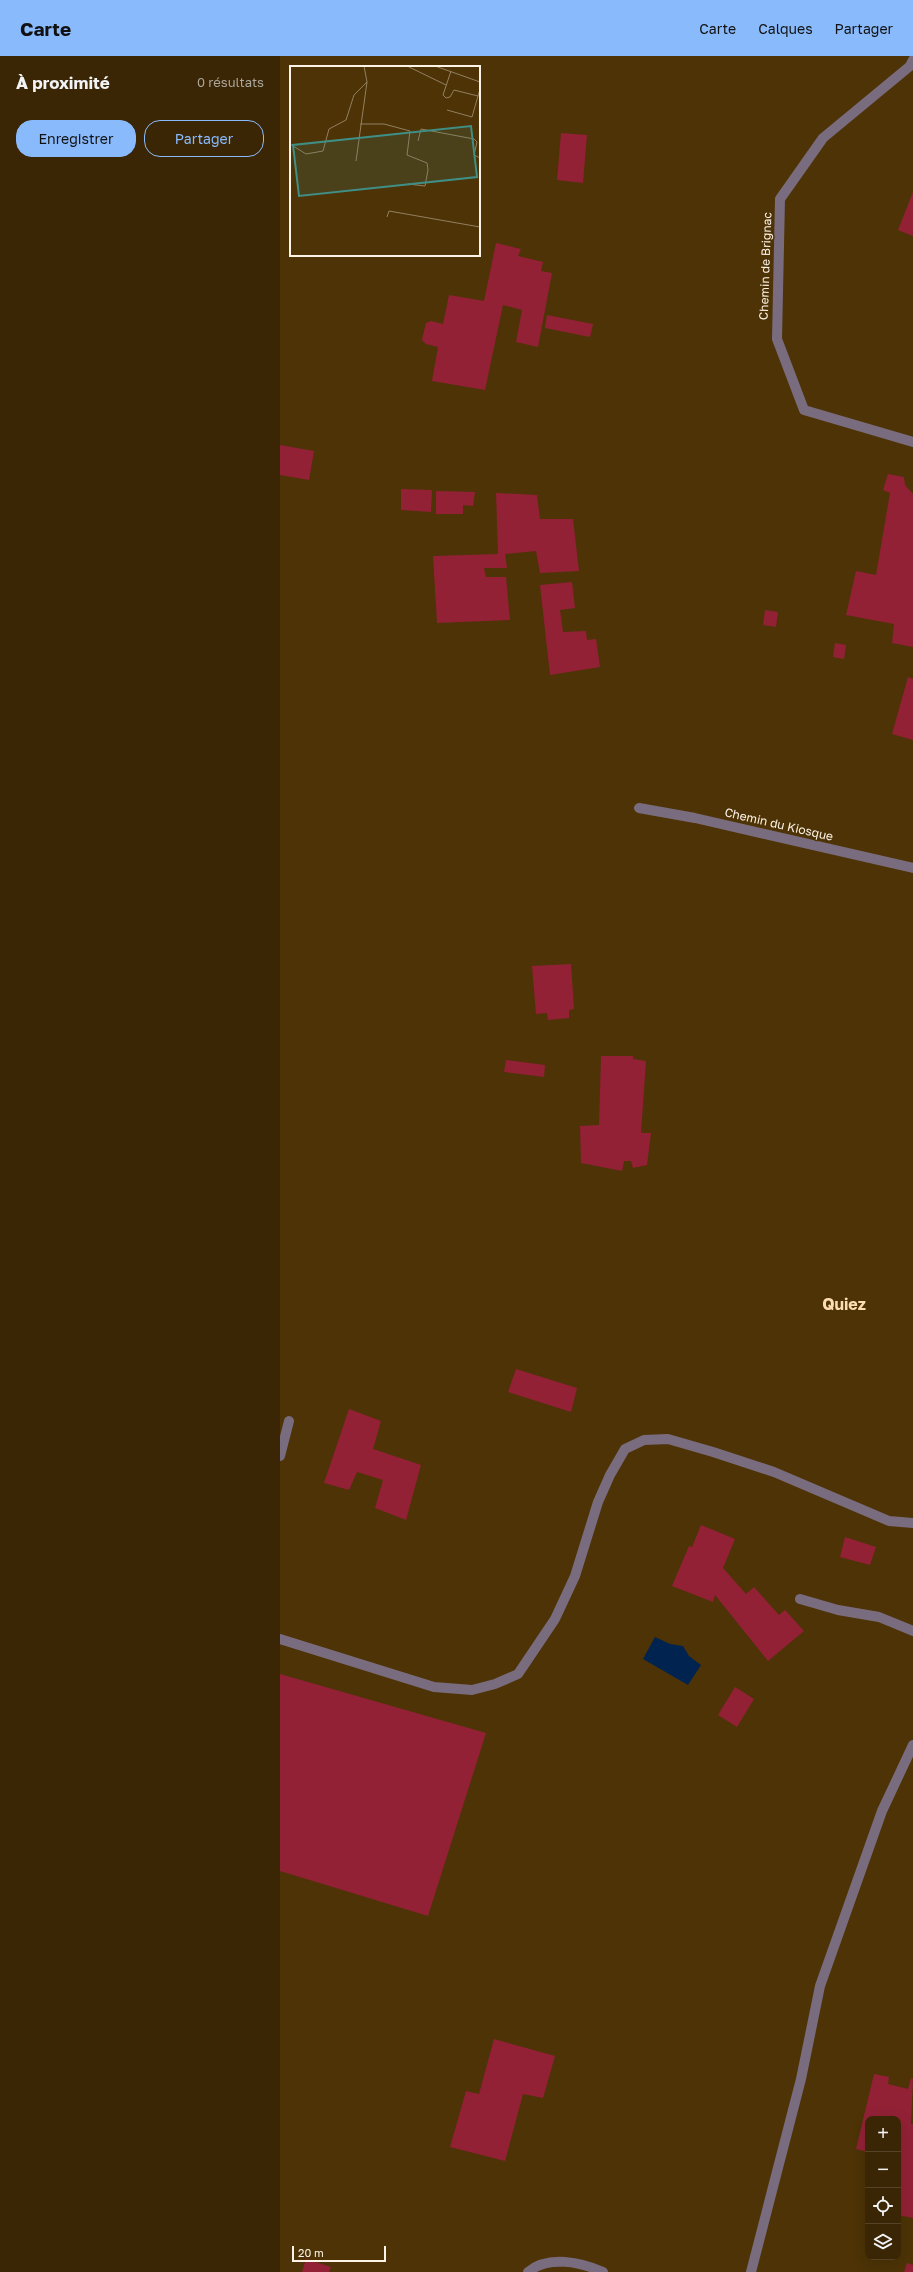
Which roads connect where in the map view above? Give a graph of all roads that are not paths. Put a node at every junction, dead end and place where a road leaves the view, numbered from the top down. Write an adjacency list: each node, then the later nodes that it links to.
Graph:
1 (913, 60): 2 (street, Chemin de Brignac)
2 (913, 442)
3 (639, 808): 4 (street, Chemin du Kiosque)
4 (913, 868)
5 (289, 1421): 6 (street)
6 (280, 1456)
7 (913, 1524): 10 (street)
8 (800, 1599): 9 (street)
9 (913, 1631)
10 (280, 1639)
11 (913, 1745): 14 (street)
12 (528, 2272): 13 (street)
13 (603, 2272)
14 (752, 2272)

